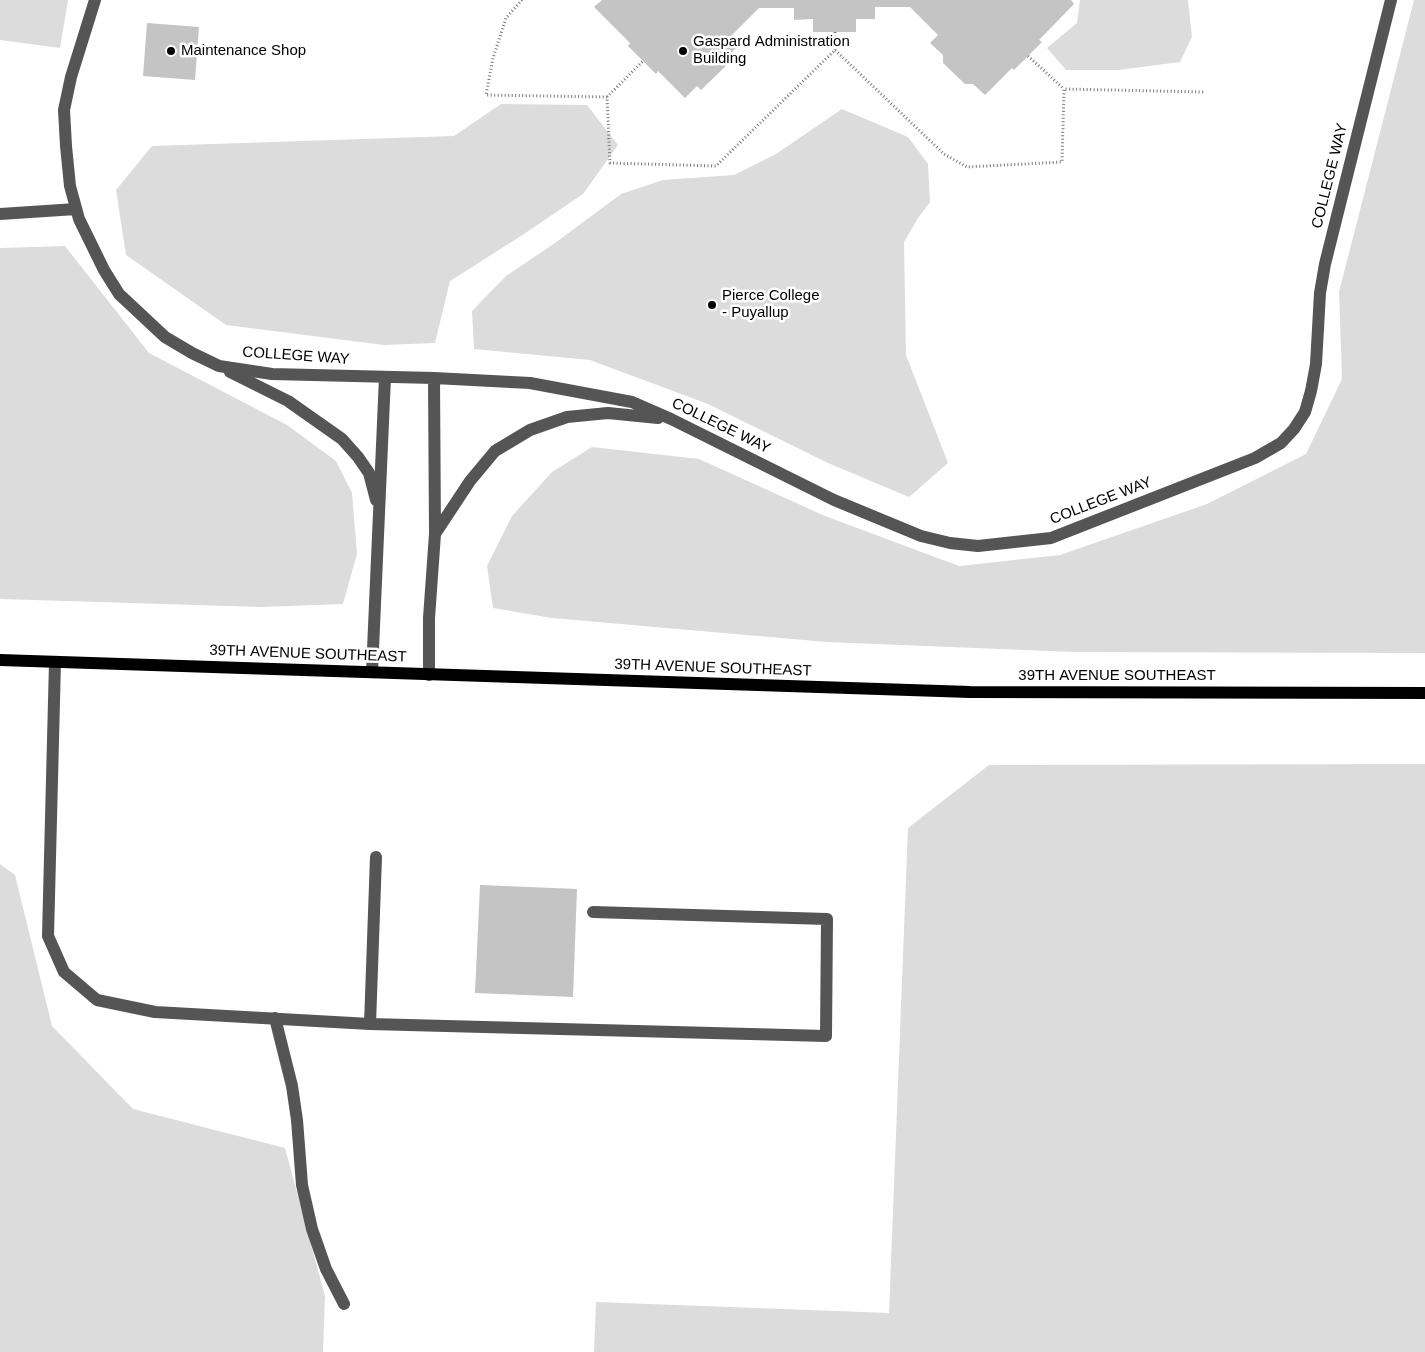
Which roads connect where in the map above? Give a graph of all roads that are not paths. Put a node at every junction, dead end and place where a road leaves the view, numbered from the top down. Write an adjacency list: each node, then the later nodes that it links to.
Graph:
1 (95, 0): 3 (street, COLLEGE WAY)
2 (1391, 0): 8 (street, COLLEGE WAY)
3 (76, 209): 4 (street); 5 (street, COLLEGE WAY)
4 (0, 214)
5 (219, 366): 6 (street, COLLEGE WAY); 9 (street)
6 (385, 377): 7 (street, COLLEGE WAY); 9 (street)
7 (434, 378): 8 (street, COLLEGE WAY); 10 (street)
8 (671, 419): 10 (street)
9 (379, 518): 13 (street)
10 (435, 534): 14 (street)
11 (0, 660): 12 (main road, 39TH AVENUE SOUTHEAST)
12 (55, 662): 13 (main road, 39TH AVENUE SOUTHEAST); 18 (street)
13 (372, 672): 14 (main road, 39TH AVENUE SOUTHEAST)
14 (429, 675): 15 (main road, 39TH AVENUE SOUTHEAST)
15 (1425, 693)
16 (376, 857): 19 (street)
17 (593, 912): 19 (street)
18 (275, 1018): 19 (street); 20 (street)
19 (370, 1024)
20 (344, 1304)

